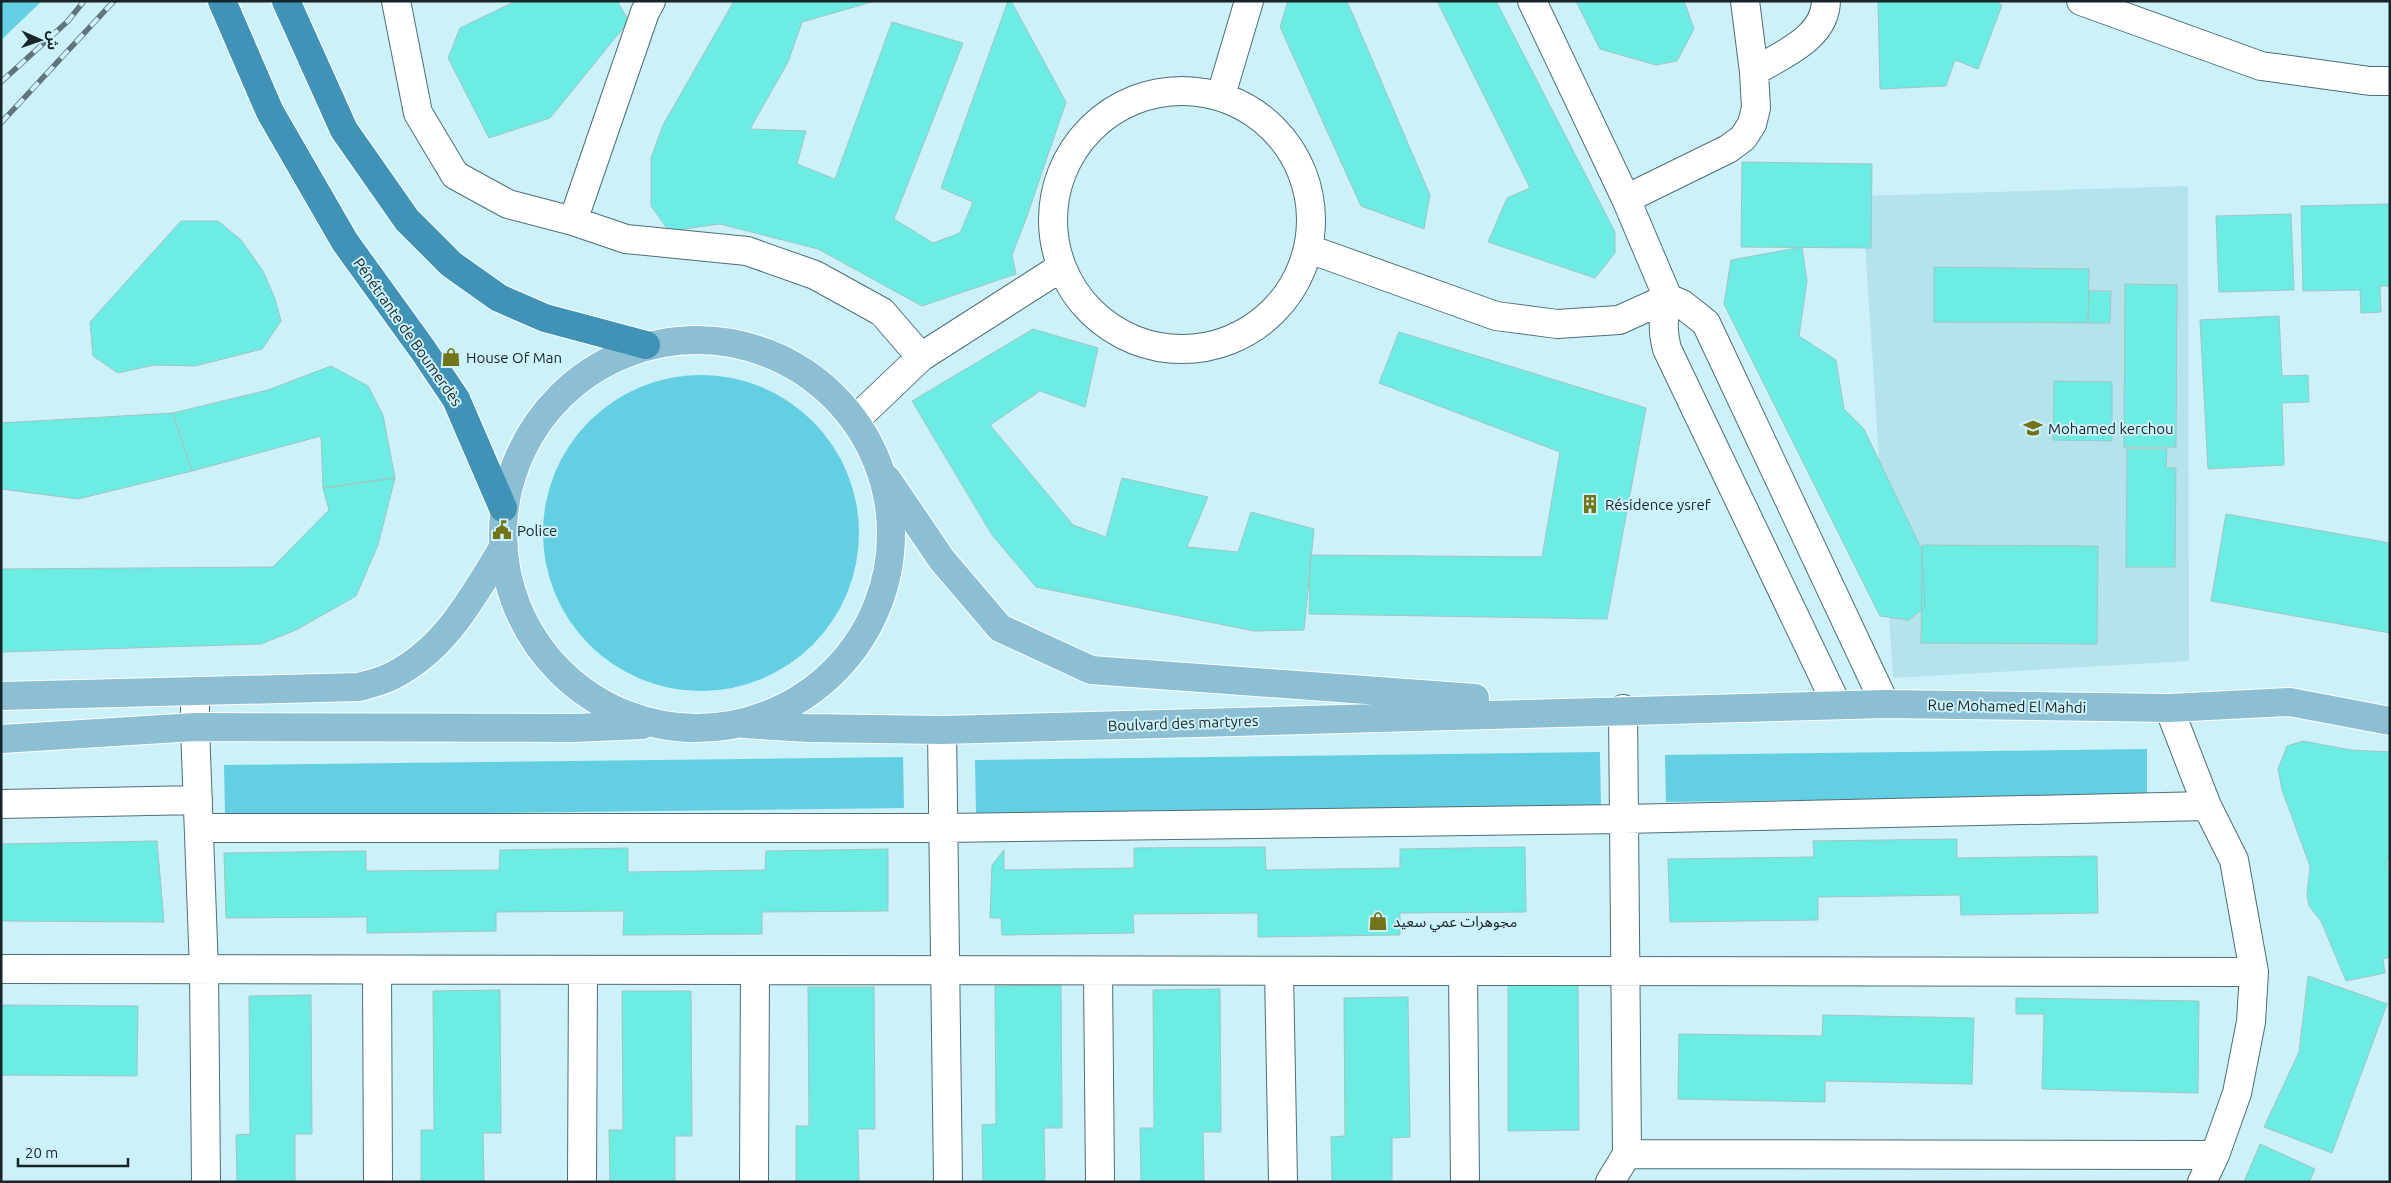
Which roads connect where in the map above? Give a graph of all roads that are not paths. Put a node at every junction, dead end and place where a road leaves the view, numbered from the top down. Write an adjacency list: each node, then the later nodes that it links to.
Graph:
1 (222, 1): 22 (highway, Pénétrante de Boumerdès)
2 (286, 1): 18 (highway)
3 (396, 1): 14 (street)
4 (651, 1): 14 (street)
5 (1249, 1): 12 (street)
6 (1532, 1): 13 (street)
7 (1745, 1): 10 (street)
8 (1826, 1): 10 (street)
9 (2081, 1): 11 (street)
10 (1754, 72): 13 (street)
11 (2390, 81)
12 (1221, 95): 15 (street); 16 (street)
13 (1626, 199): 17 (street)
14 (573, 221): 19 (street)
15 (1309, 249): 16 (street); 17 (street)
16 (1060, 268): 19 (street)
17 (1668, 298): 26 (street); 27 (street)
18 (646, 344): 20 (main road); 22 (main road)
19 (921, 357): 20 (street)
20 (855, 420): 21 (main road)
21 (882, 472): 29 (main road); 32 (main road)
22 (503, 508): 23 (main road)
23 (504, 546): 24 (main road); 31 (main road)
24 (195, 691): 25 (main road); 33 (street)
25 (1, 696)
26 (1885, 704): 27 (main road, Rue Mohamed El Mahdi); 28 (main road, Rue Mohamed El Mahdi)
27 (1837, 705): 29 (main road, Rue Mohamed El Mahdi)
28 (2168, 708): 30 (main road, Rue Mohamed El Mahdi); 38 (street)
29 (1623, 710): 34 (main road, Boulvard des martyres); 39 (street)
30 (2390, 721)
31 (659, 724): 32 (main road); 33 (main road)
32 (744, 724): 34 (main road, Boulvard des martyres)
33 (195, 726): 35 (main road); 36 (street)
34 (942, 730): 41 (street)
35 (1, 739)
36 (198, 800): 37 (street); 40 (street)
37 (1, 804)
38 (2207, 806): 39 (street); 52 (street)
39 (1624, 819): 41 (street); 51 (street)
40 (200, 828): 41 (street); 43 (street)
41 (943, 828): 47 (street)
42 (1, 969): 43 (street)
43 (204, 970): 44 (street); 55 (street)
44 (377, 970): 45 (street); 56 (street)
45 (583, 970): 46 (street); 57 (street)
46 (755, 970): 47 (street); 58 (street)
47 (945, 971): 48 (street); 59 (street)
48 (1098, 971): 49 (street); 60 (street)
49 (1279, 971): 50 (street); 61 (street)
50 (1463, 971): 51 (street); 62 (street)
51 (1627, 971): 52 (street); 53 (street)
52 (2254, 972): 54 (street)
53 (1627, 1154): 54 (street); 63 (street)
54 (2216, 1155): 64 (street)
55 (206, 1182)
56 (378, 1182)
57 (582, 1182)
58 (754, 1182)
59 (948, 1182)
60 (1100, 1182)
61 (1283, 1182)
62 (1465, 1182)
63 (1610, 1182)
64 (2202, 1182)

